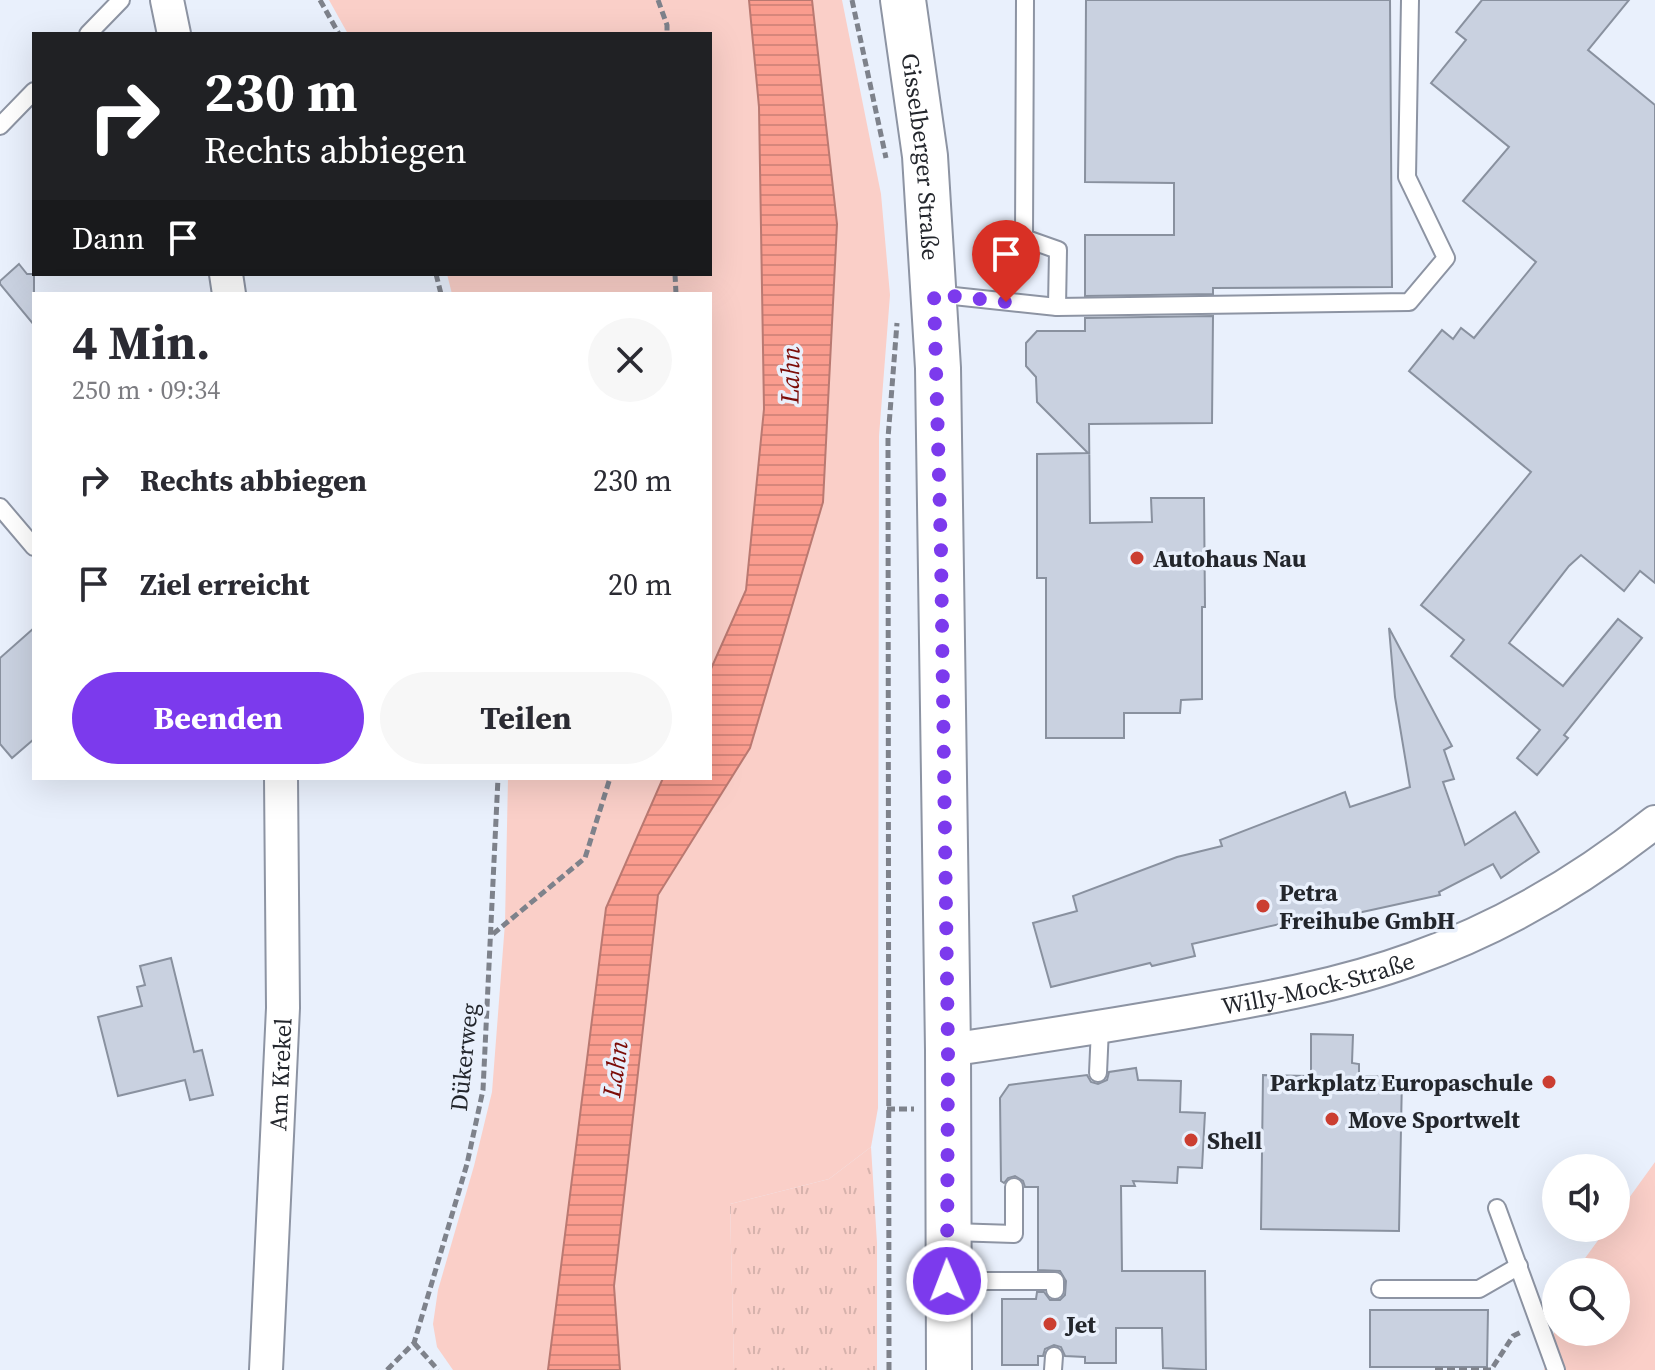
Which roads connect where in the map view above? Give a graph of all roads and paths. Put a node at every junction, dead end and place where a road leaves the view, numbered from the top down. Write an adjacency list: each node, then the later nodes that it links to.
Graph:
1 (121, 0): 9 (lane)
2 (167, 0): 10 (street)
3 (320, 0): 11 (path)
4 (658, 0): 12 (path)
5 (852, 0): 15 (path)
6 (903, 0): 16 (main road, Gisselberger Straße)
7 (1025, 0): 17 (lane)
8 (1410, 0): 17 (lane)
9 (90, 32)
10 (174, 32)
11 (338, 32)
12 (667, 32)
13 (32, 93): 14 (lane)
14 (0, 126)
15 (886, 161)
16 (916, 303): 17 (lane); 26 (main road, Gisselberger Straße); 40 (path)
17 (1057, 307)
18 (0, 507): 19 (lane)
19 (32, 545)
20 (281, 780): 37 (street, Am Krekel)
21 (498, 780): 24 (path, Dükerweg)
22 (609, 780): 24 (path)
23 (1655, 822): 25 (street, Willy-Mock-Straße)
24 (492, 935): 36 (path, Dükerweg)
25 (1100, 1028): 26 (street, Willy-Mock-Straße); 27 (lane)
26 (948, 1050): 30 (main road, Gisselberger Straße)
27 (1098, 1073)
28 (1014, 1187): 30 (lane)
29 (1497, 1208): 31 (lane)
30 (946, 1232): 32 (main road, Gisselberger Straße)
31 (1519, 1266): 33 (lane); 35 (lane)
32 (947, 1281): 34 (lane); 41 (main road, Gisselberger Straße)
33 (1380, 1289)
34 (1055, 1290)
35 (1540, 1323): 42 (path); 43 (lane)
36 (414, 1343): 38 (path); 39 (path)
37 (266, 1370)
38 (387, 1370)
39 (438, 1370)
40 (889, 1370)
41 (949, 1370)
42 (1435, 1370)
43 (1556, 1370)

